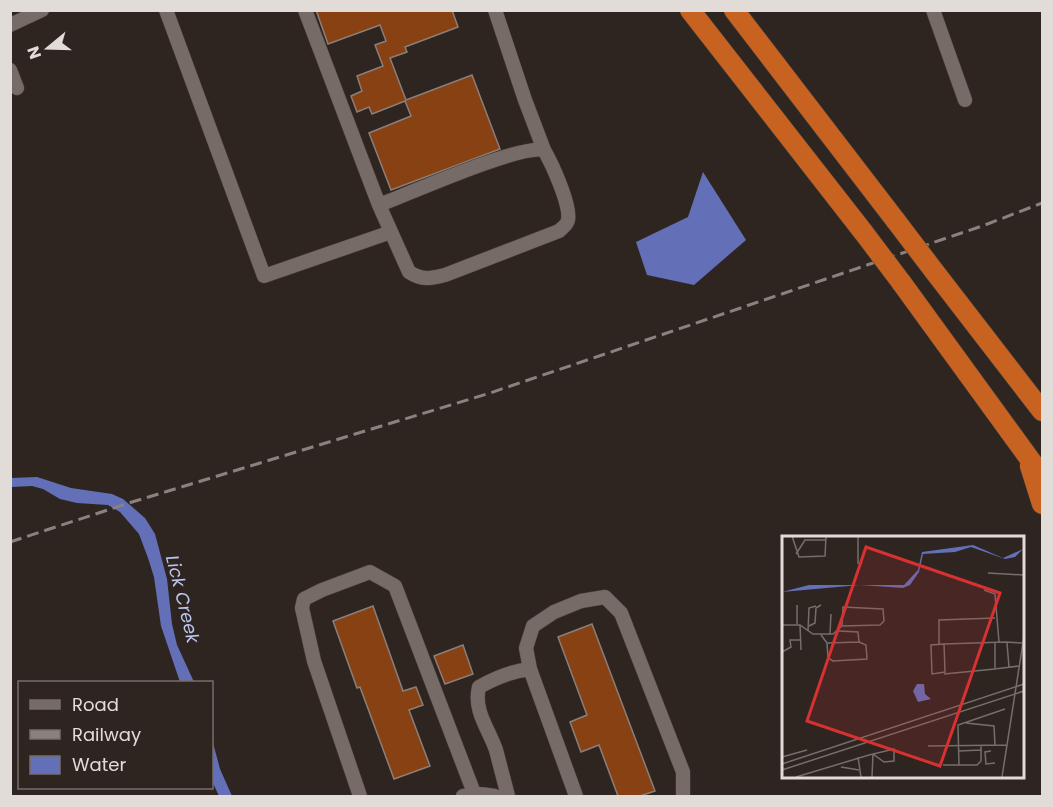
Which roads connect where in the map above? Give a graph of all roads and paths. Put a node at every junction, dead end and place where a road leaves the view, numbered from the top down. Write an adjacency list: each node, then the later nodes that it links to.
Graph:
1 (42, 10): 8 (lane)
2 (166, 10): 14 (lane)
3 (305, 10): 13 (lane)
4 (495, 10): 12 (lane)
5 (690, 10): 16 (highway, bridge)
6 (734, 10): 15 (highway, bridge)
7 (933, 10): 11 (lane)
8 (10, 25)
9 (10, 70): 10 (lane)
10 (17, 88)
11 (965, 100)
12 (544, 150): 13 (lane); 14 (lane)
13 (379, 205): 14 (lane)
14 (391, 232)
15 (1042, 411)
16 (1026, 455): 17 (highway); 18 (highway)
17 (1042, 476)
18 (1042, 504)
19 (530, 669): 23 (lane); 24 (lane); 25 (lane)
20 (469, 795): 21 (lane); 22 (lane)
21 (360, 796)
22 (495, 796)
23 (508, 796)
24 (576, 796)
25 (683, 796)

